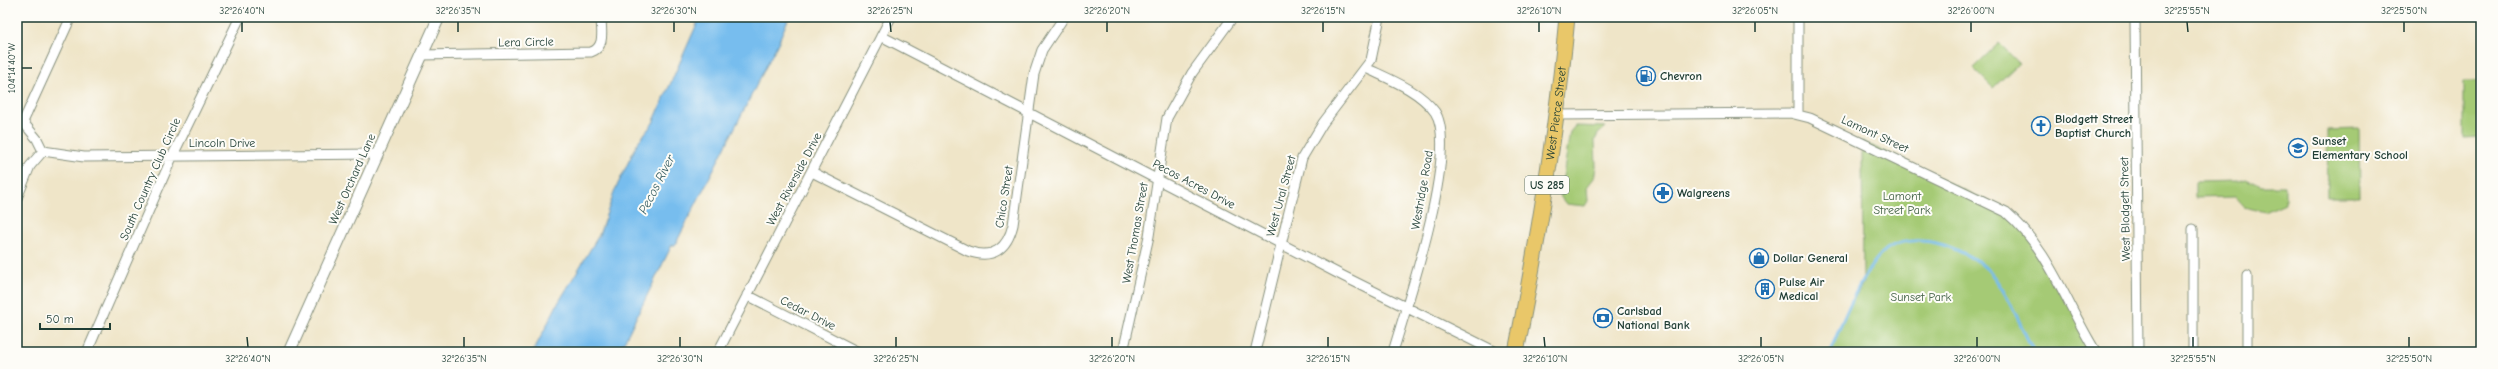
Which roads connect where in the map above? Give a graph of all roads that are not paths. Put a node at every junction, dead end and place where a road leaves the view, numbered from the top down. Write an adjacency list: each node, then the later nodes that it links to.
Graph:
1 (71, 17): 18 (street)
2 (240, 17): 21 (street, South Country Club Circle)
3 (439, 17): 13 (street, West Orchard Lane)
4 (601, 17): 13 (street, Lera Circle)
5 (891, 17): 12 (street, West Riverside Drive)
6 (1064, 17): 15 (street, Chico Street)
7 (1233, 17): 23 (street, West Thomas Street)
8 (1380, 17): 14 (street, West Ural Street)
9 (1567, 17): 17 (highway, West Pierce Street / US 285)
10 (1798, 17): 16 (street)
11 (2135, 17): 40 (street, West Blodgett Street)
12 (881, 36): 15 (street, Pecos Acres Drive); 22 (street, West Riverside Drive)
13 (421, 55): 20 (street, West Orchard Lane)
14 (1366, 68): 26 (street, West Ural Street); 29 (street, Westridge Road)
15 (1029, 112): 22 (street, Chico Street); 23 (street, Pecos Acres Drive)
16 (1798, 114): 17 (street, Lamont Street); 39 (street, Lamont Street)
17 (1557, 115): 38 (highway, West Pierce Street / US 285)
18 (20, 119): 19 (street)
19 (43, 151): 21 (street, Lincoln Drive); 24 (street)
20 (378, 154): 21 (street, Lincoln Drive); 31 (street, West Orchard Lane)
21 (173, 155): 30 (street, South Country Club Circle)
22 (812, 172): 28 (street, West Riverside Drive)
23 (1157, 178): 26 (street, Pecos Acres Drive); 34 (street, West Thomas Street)
24 (17, 198)
25 (2193, 229): 41 (street)
26 (1281, 243): 29 (street, Pecos Acres Drive); 35 (street, West Ural Street)
27 (2247, 275): 42 (street)
28 (747, 295): 32 (street, West Riverside Drive); 33 (street, Cedar Drive)
29 (1406, 308): 36 (street, Westridge Road); 37 (street, Pecos Acres Drive)
30 (87, 352)
31 (289, 352)
32 (718, 352)
33 (858, 352)
34 (1123, 352)
35 (1255, 352)
36 (1393, 352)
37 (1496, 352)
38 (1516, 352)
39 (2096, 352)
40 (2138, 352)
41 (2193, 352)
42 (2247, 352)

